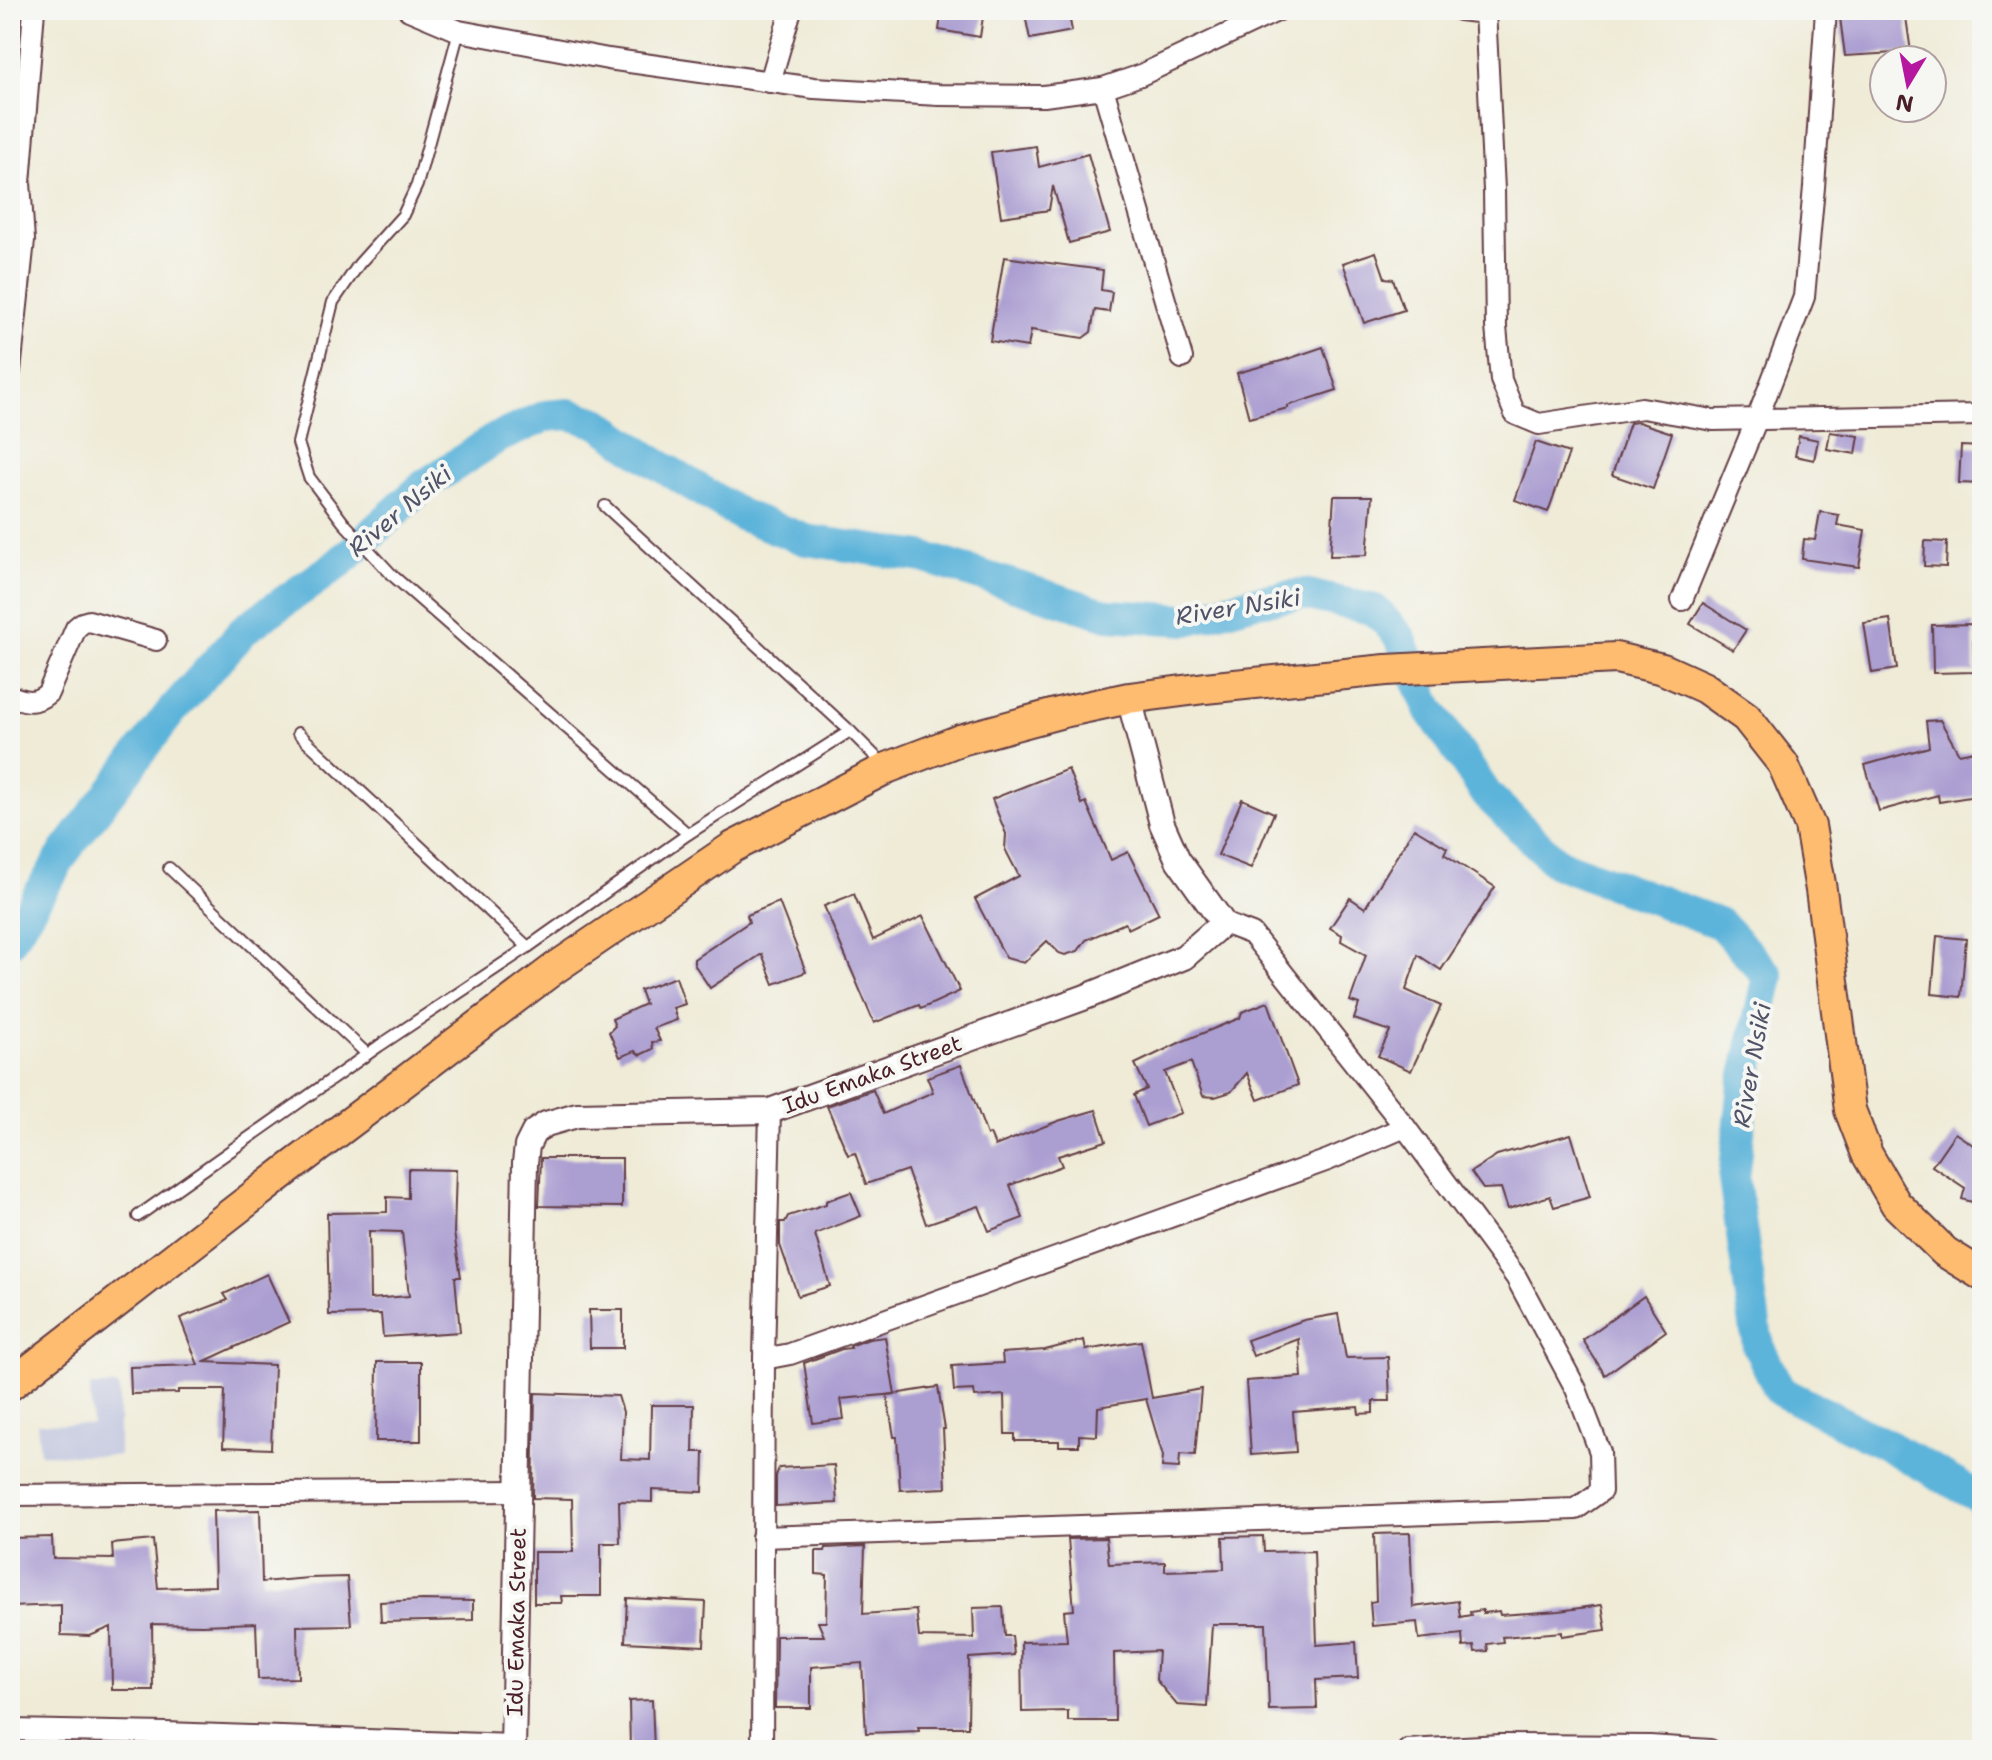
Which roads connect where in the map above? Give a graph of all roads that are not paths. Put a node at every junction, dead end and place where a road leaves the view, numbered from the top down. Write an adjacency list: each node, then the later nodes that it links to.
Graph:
1 (34, 10): 11 (street)
2 (409, 10): 8 (street)
3 (791, 10): 9 (street)
4 (1279, 10): 10 (street)
5 (1460, 10): 7 (street)
6 (1826, 10): 15 (street)
7 (1485, 11): 15 (street)
8 (459, 31): 9 (street); 24 (lane)
9 (770, 82): 10 (street)
10 (1103, 88): 12 (street)
11 (15, 181): 13 (street)
12 (1182, 358)
13 (10, 371)
14 (1982, 415): 15 (street)
15 (1757, 419): 17 (street)
16 (605, 506): 21 (lane)
17 (1682, 600)
18 (156, 640): 19 (street)
19 (10, 696)
20 (1129, 698): 23 (main road); 26 (street); 32 (main road)
21 (850, 731): 23 (lane); 24 (lane)
22 (298, 733): 27 (lane)
23 (887, 768): 34 (main road)
24 (688, 834): 27 (lane)
25 (169, 868): 28 (lane)
26 (1223, 923): 29 (street, Idu Emaka Street); 30 (street)
27 (528, 947): 28 (lane)
28 (367, 1054): 31 (lane)
29 (770, 1111): 33 (street); 35 (street, Idu Emaka Street)
30 (1405, 1127): 33 (street); 37 (street)
31 (138, 1216)
32 (1982, 1275)
33 (764, 1359): 37 (street)
34 (10, 1385)
35 (518, 1491): 36 (street); 39 (street, Idu Emaka Street)
36 (10, 1495)
37 (762, 1537): 41 (street)
38 (10, 1730): 39 (street)
39 (513, 1747)
40 (1501, 1747): 42 (street); 43 (street)
41 (762, 1750)
42 (1408, 1750)
43 (1710, 1750)

